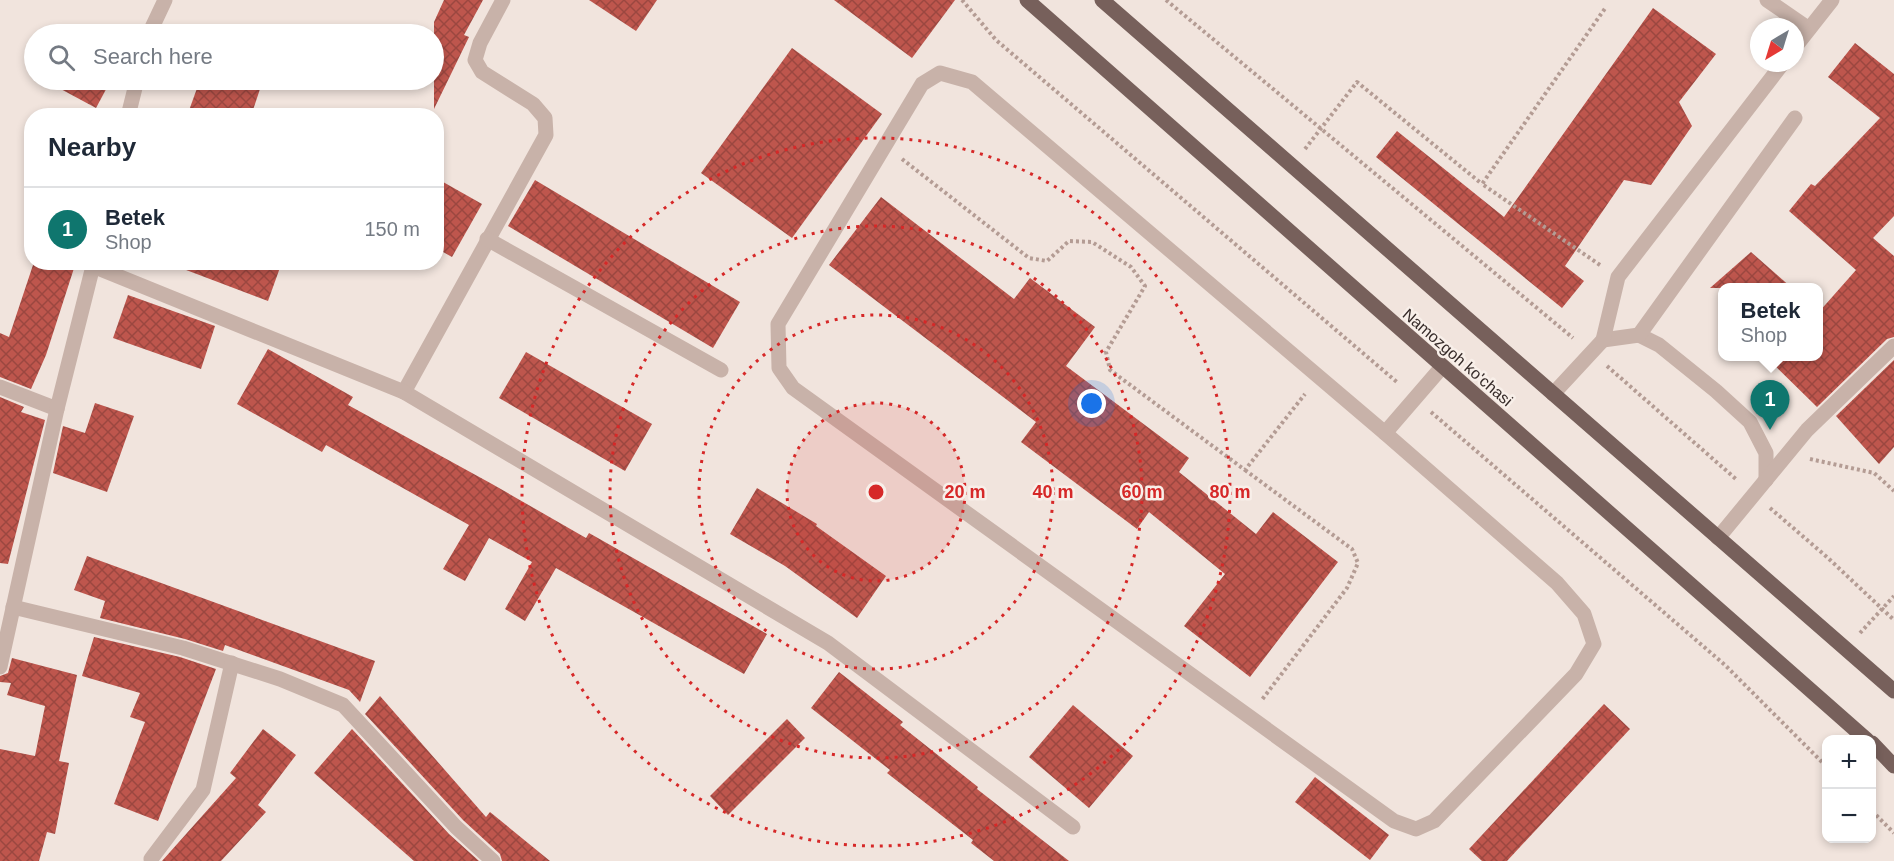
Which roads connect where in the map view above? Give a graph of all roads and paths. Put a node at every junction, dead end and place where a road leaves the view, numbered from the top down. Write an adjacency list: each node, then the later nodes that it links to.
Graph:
1 (165, 0): 10 (street)
2 (503, 0): 21 (street)
3 (962, 0): 35 (path)
4 (1027, 0): 29 (main road, Namozgoh ko'chasi)
5 (1102, 0): 19 (main road, Namozgoh ko'chasi)
6 (1166, 0): 17 (path)
7 (1767, 0): 11 (street)
8 (1832, 0): 11 (street)
9 (1606, 7): 20 (path)
10 (154, 24)
11 (1809, 29): 12 (street)
12 (1804, 35)
13 (1776, 72): 24 (street)
14 (134, 90): 15 (street)
15 (130, 108)
16 (1795, 118): 25 (street)
17 (1321, 129): 19 (path); 20 (path); 28 (path)
18 (885, 147): 31 (street); 39 (path); 52 (street)
19 (1291, 166): 34 (main road, Namozgoh ko'chasi)
20 (1482, 184): 24 (path)
21 (487, 239): 30 (street); 33 (street)
22 (92, 270): 36 (street)
23 (108, 270): 33 (street)
24 (1618, 277): 26 (street)
25 (1639, 335): 26 (street); 40 (street)
26 (1603, 340): 28 (street)
27 (1894, 346): 38 (street)
28 (1591, 354): 34 (street); 42 (path)
29 (1442, 367): 35 (street); 53 (main road, Namozgoh ko'chasi)
30 (722, 370)
31 (1319, 377): 37 (street); 39 (path)
32 (0, 387): 36 (street)
33 (404, 392): 58 (street)
34 (1553, 394): 43 (main road, Namozgoh ko'chasi)
35 (1415, 397): 37 (street); 55 (path)
36 (57, 409): 45 (street)
37 (1385, 433): 52 (street)
38 (1787, 454): 40 (street); 41 (path)
39 (1245, 470): 52 (path)
40 (1766, 480): 42 (street)
41 (1894, 491)
42 (1754, 495): 43 (street); 46 (path)
43 (1718, 538): 48 (main road, Namozgoh ko'chasi)
44 (1894, 596): 46 (path)
45 (13, 607): 49 (street); 50 (street)
46 (1881, 608): 47 (path); 48 (path)
47 (1894, 620)
48 (1845, 649): 51 (main road, Namozgoh ko'chasi)
49 (232, 663): 60 (street); 61 (street)
50 (0, 667)
51 (1894, 691)
52 (1249, 717)
53 (1861, 735)
54 (1876, 747): 56 (main road)
55 (1822, 761)
56 (1894, 766)
57 (1876, 815): 59 (path)
58 (1073, 827)
59 (1894, 833)
60 (151, 859)
61 (493, 861)

